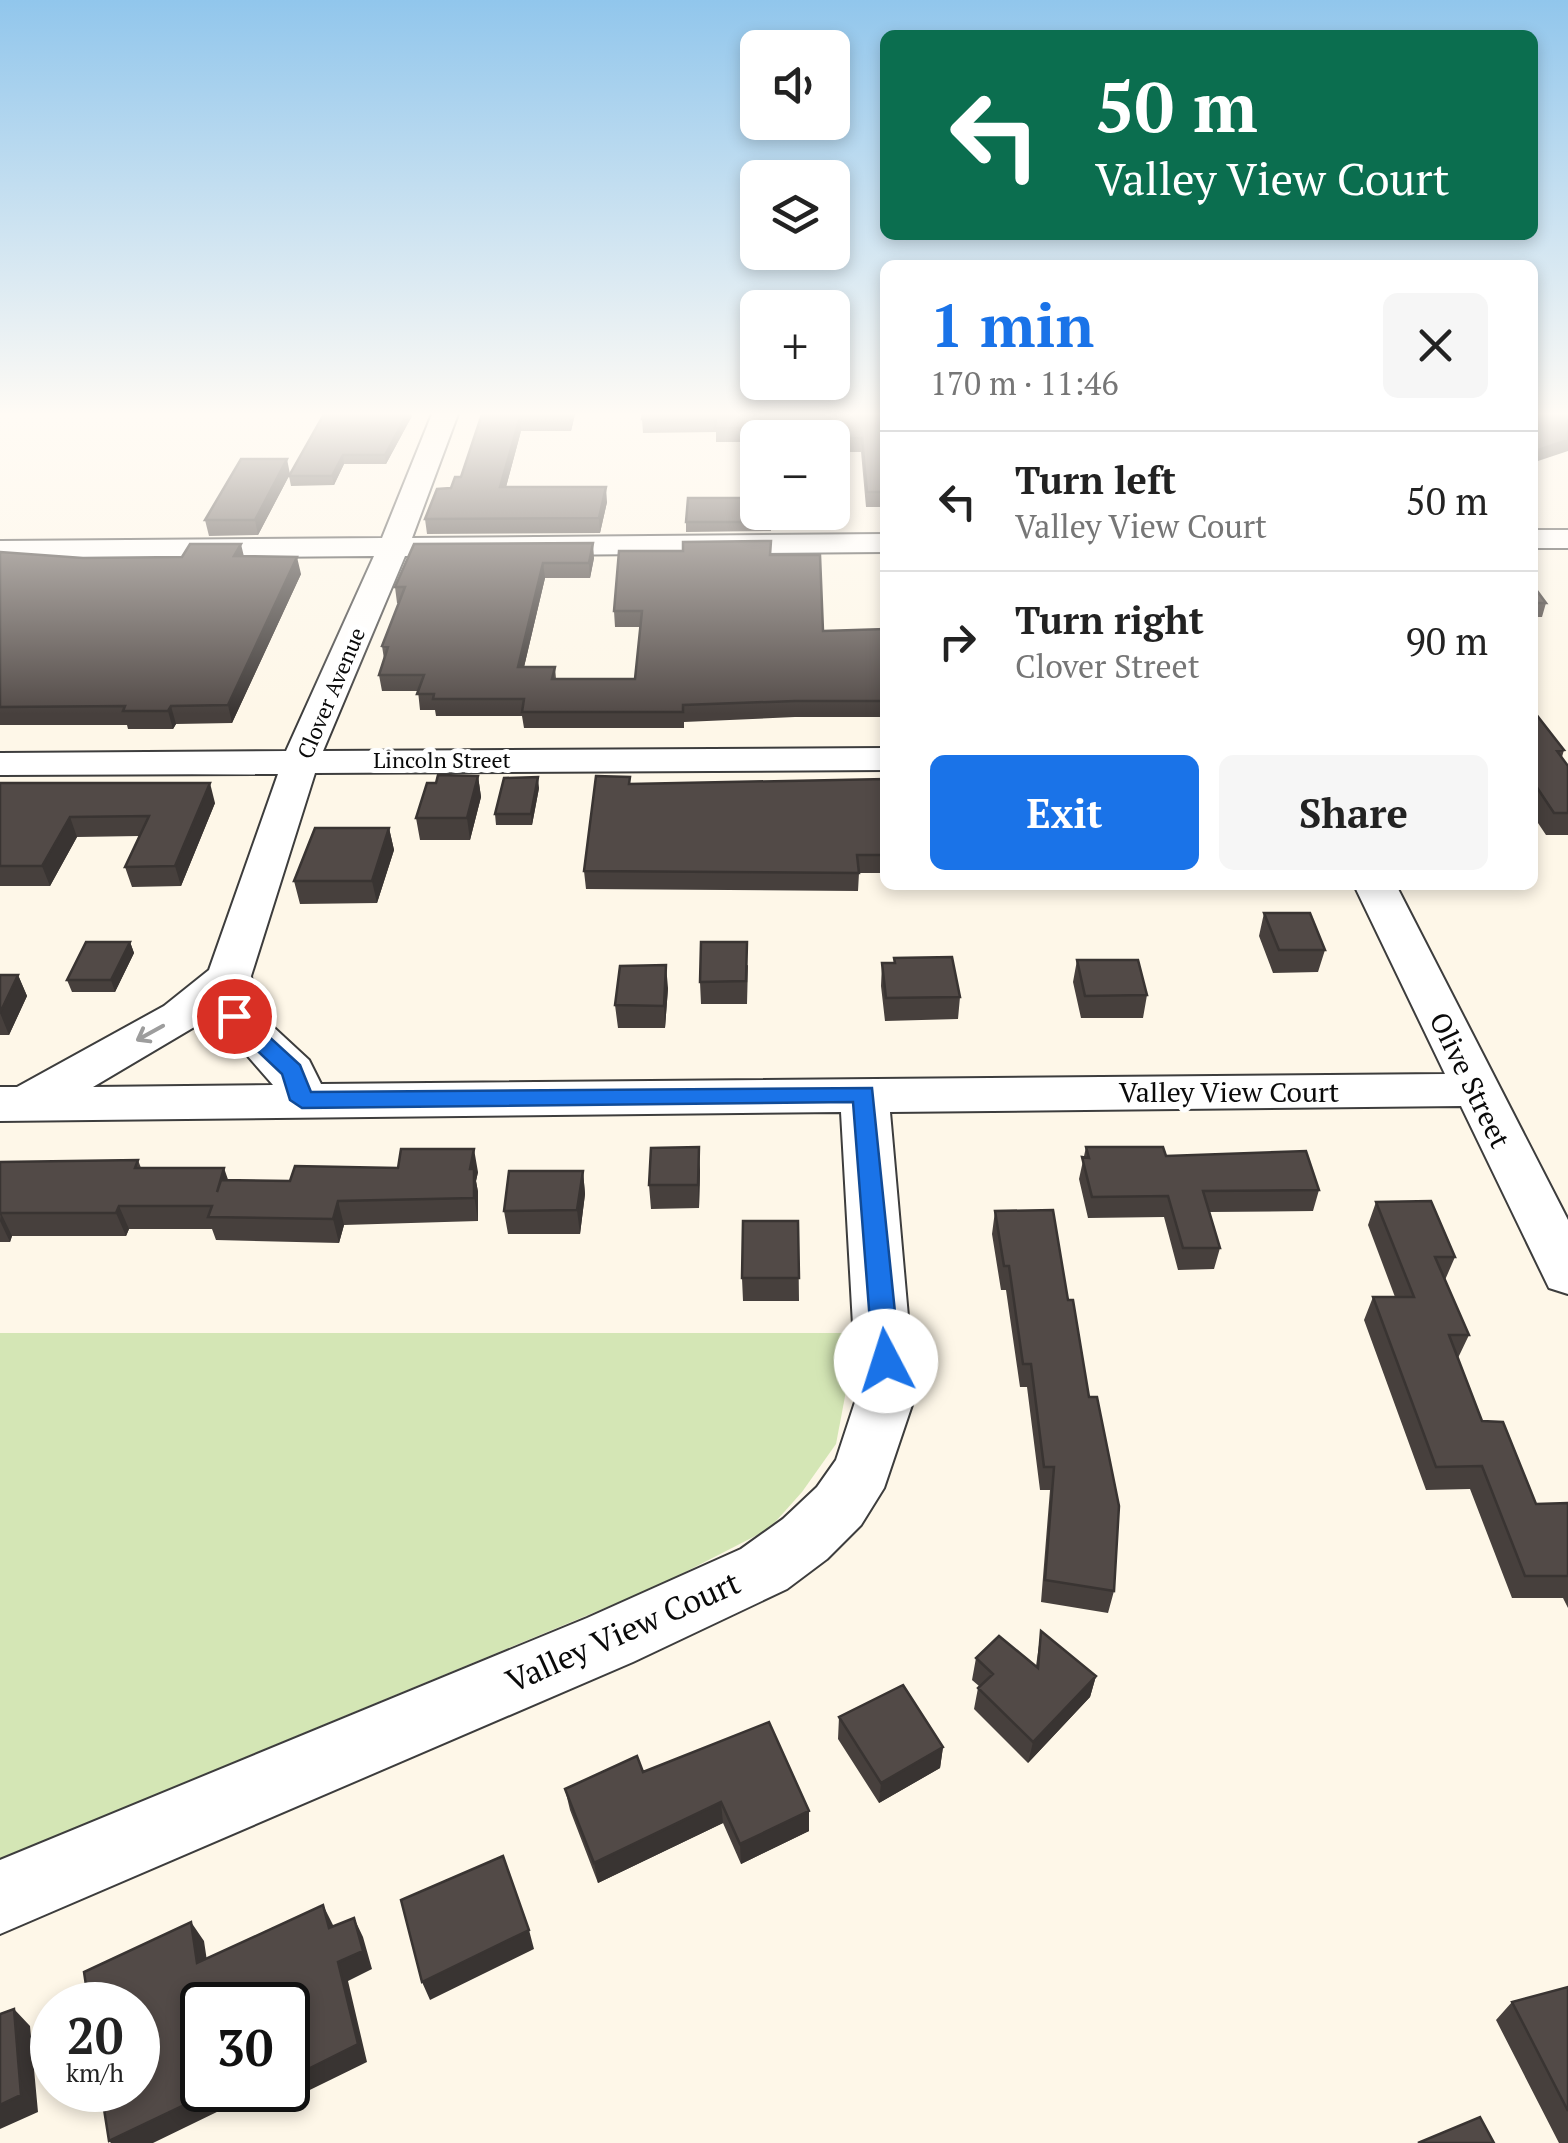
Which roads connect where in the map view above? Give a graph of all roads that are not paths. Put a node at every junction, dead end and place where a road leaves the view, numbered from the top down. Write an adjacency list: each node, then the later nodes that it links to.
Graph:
1 (406, 514): 5 (street, Clover Avenue)
2 (1538, 539): 3 (street)
3 (1568, 539)
4 (880, 543): 5 (street)
5 (394, 546): 6 (street); 8 (street, Clover Avenue)
6 (0, 550)
7 (880, 759): 8 (street, Lincoln Street)
8 (301, 760): 9 (street, Lincoln Street); 11 (street, Clover Avenue)
9 (0, 764)
10 (1377, 890): 12 (street, Olive Street)
11 (228, 976): 14 (street); 15 (street, one-way to 15)
12 (1474, 1090): 13 (street, Valley View Court); 16 (street, Olive Street)
13 (864, 1094): 14 (street, Valley View Court); 17 (street, Valley View Court)
14 (302, 1100): 15 (street, Valley View Court)
15 (14, 1104)
16 (1568, 1274)
17 (0, 1898)

